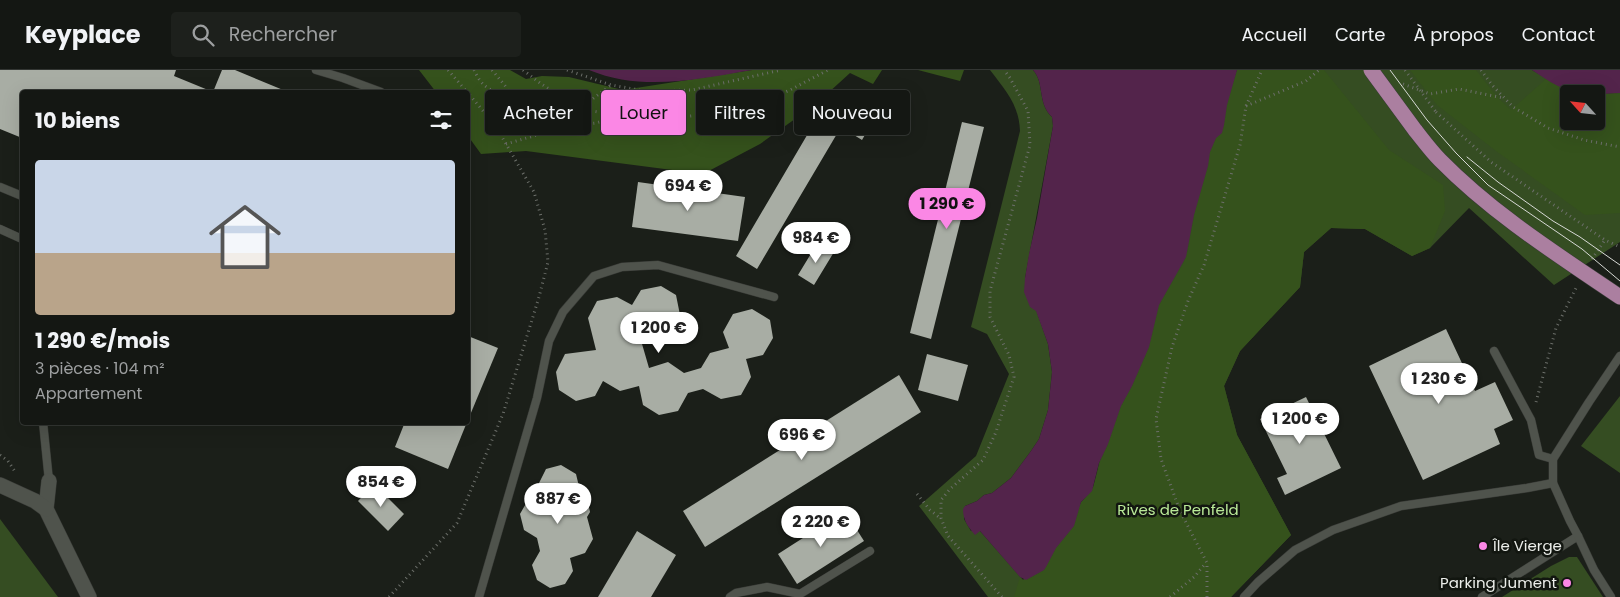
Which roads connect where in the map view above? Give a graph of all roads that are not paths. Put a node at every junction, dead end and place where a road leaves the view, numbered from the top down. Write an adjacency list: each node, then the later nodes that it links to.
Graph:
1 (316, 70): 3 (lane)
2 (1371, 70): 9 (main road, bridge)
3 (376, 90)
4 (0, 187): 5 (lane)
5 (20, 195)
6 (0, 229): 7 (lane)
7 (20, 237)
8 (774, 297): 21 (lane)
9 (1620, 298)
10 (1494, 352): 13 (lane)
11 (1620, 356): 13 (lane)
12 (43, 425): 14 (lane)
13 (1553, 459): 15 (lane)
14 (49, 481): 17 (street)
15 (1554, 483): 18 (lane); 23 (lane)
16 (0, 485): 17 (street)
17 (46, 509): 20 (street)
18 (1578, 536): 24 (lane); 25 (lane)
19 (870, 551): 22 (lane)
20 (89, 597)
21 (479, 597)
22 (730, 597)
23 (1244, 597)
24 (1482, 597)
25 (1611, 597)

